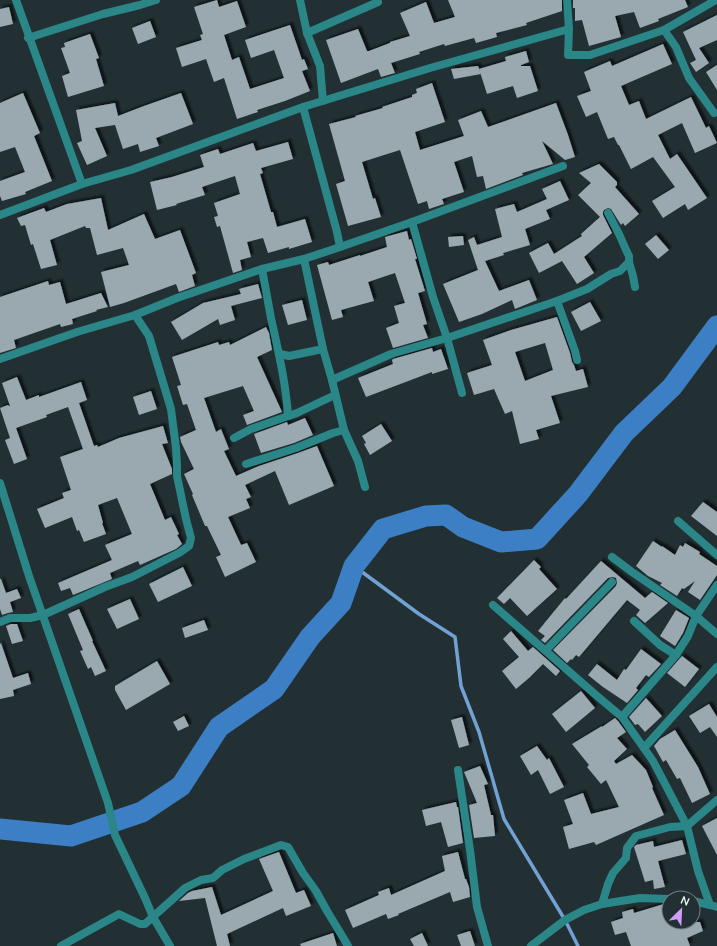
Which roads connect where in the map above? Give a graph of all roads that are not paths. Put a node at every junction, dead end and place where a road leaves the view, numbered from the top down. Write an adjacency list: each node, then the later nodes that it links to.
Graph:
1 (16, 0): 10 (street)
2 (156, 0): 10 (street)
3 (300, 0): 9 (street)
4 (567, 0): 7 (street)
5 (716, 0): 8 (street)
6 (378, 2): 9 (street)
7 (568, 29): 8 (street); 11 (street)
8 (664, 30): 13 (street)
9 (307, 33): 11 (street)
10 (28, 38): 15 (street)
11 (323, 101): 12 (street)
12 (303, 107): 15 (street); 19 (street)
13 (714, 113)
14 (563, 166): 18 (street)
15 (82, 184): 17 (street)
16 (608, 213): 21 (street)
17 (0, 215)
18 (412, 222): 19 (street); 26 (street)
19 (340, 247): 20 (street)
20 (304, 259): 22 (street); 27 (street)
21 (629, 262): 23 (street); 24 (street)
22 (262, 269): 25 (street); 28 (street)
23 (635, 287)
24 (557, 302): 26 (street); 30 (street)
25 (136, 315): 29 (street); 46 (street)
26 (447, 338): 31 (street); 32 (street)
27 (323, 349): 28 (street); 31 (street)
28 (280, 354): 34 (street)
29 (0, 358)
30 (577, 360)
31 (332, 380): 33 (street)
32 (462, 393)
33 (335, 395): 34 (street); 35 (street)
34 (288, 416): 36 (street)
35 (344, 430): 37 (street); 39 (street)
36 (234, 438)
37 (246, 464)
38 (0, 483): 46 (street)
39 (364, 487)
40 (678, 521): 41 (street)
41 (717, 555)
42 (612, 557): 47 (street)
43 (612, 582): 51 (street)
44 (717, 585): 47 (street)
45 (493, 605): 51 (street)
46 (43, 615): 49 (street); 63 (street)
47 (696, 616): 50 (street); 52 (street)
48 (634, 621): 52 (street)
49 (0, 622)
50 (717, 634)
51 (546, 650): 54 (street)
52 (676, 655): 54 (street)
53 (717, 667): 55 (street)
54 (622, 717): 55 (street)
55 (644, 748): 58 (street)
56 (458, 770): 67 (street)
57 (717, 800): 58 (street)
58 (687, 826): 61 (street); 62 (street)
59 (661, 899): 61 (street)
60 (701, 903): 62 (street)
61 (602, 904): 68 (street)
62 (714, 906)
63 (153, 917): 64 (street); 65 (street); 66 (street)
64 (61, 946)
65 (170, 946)
66 (348, 946)
67 (488, 946)
68 (531, 946)

